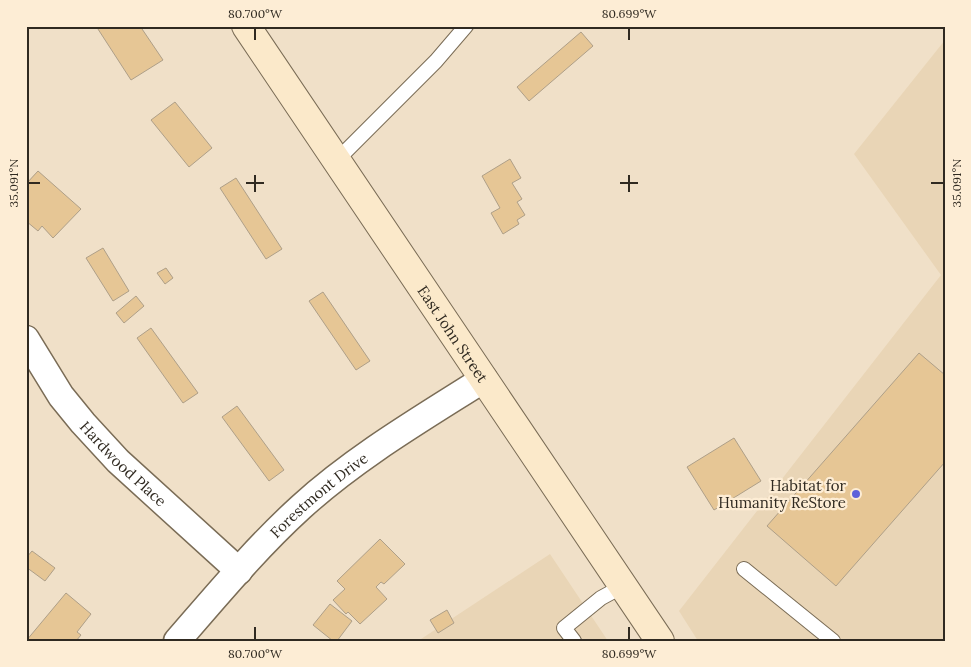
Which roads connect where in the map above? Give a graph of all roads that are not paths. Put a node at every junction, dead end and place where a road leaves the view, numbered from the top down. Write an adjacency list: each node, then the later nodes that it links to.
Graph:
1 (246, 26): 3 (main road, East John Street)
2 (466, 26): 3 (lane)
3 (336, 161): 5 (main road, East John Street)
4 (26, 339): 7 (street, Hardwood Place)
5 (484, 379): 7 (street, Forestmont Drive); 8 (main road, East John Street)
6 (744, 568): 12 (lane)
7 (239, 571): 9 (street, Forestmont Drive)
8 (623, 586): 10 (lane); 11 (main road, East John Street)
9 (177, 641)
10 (574, 641)
11 (660, 641)
12 (832, 641)

